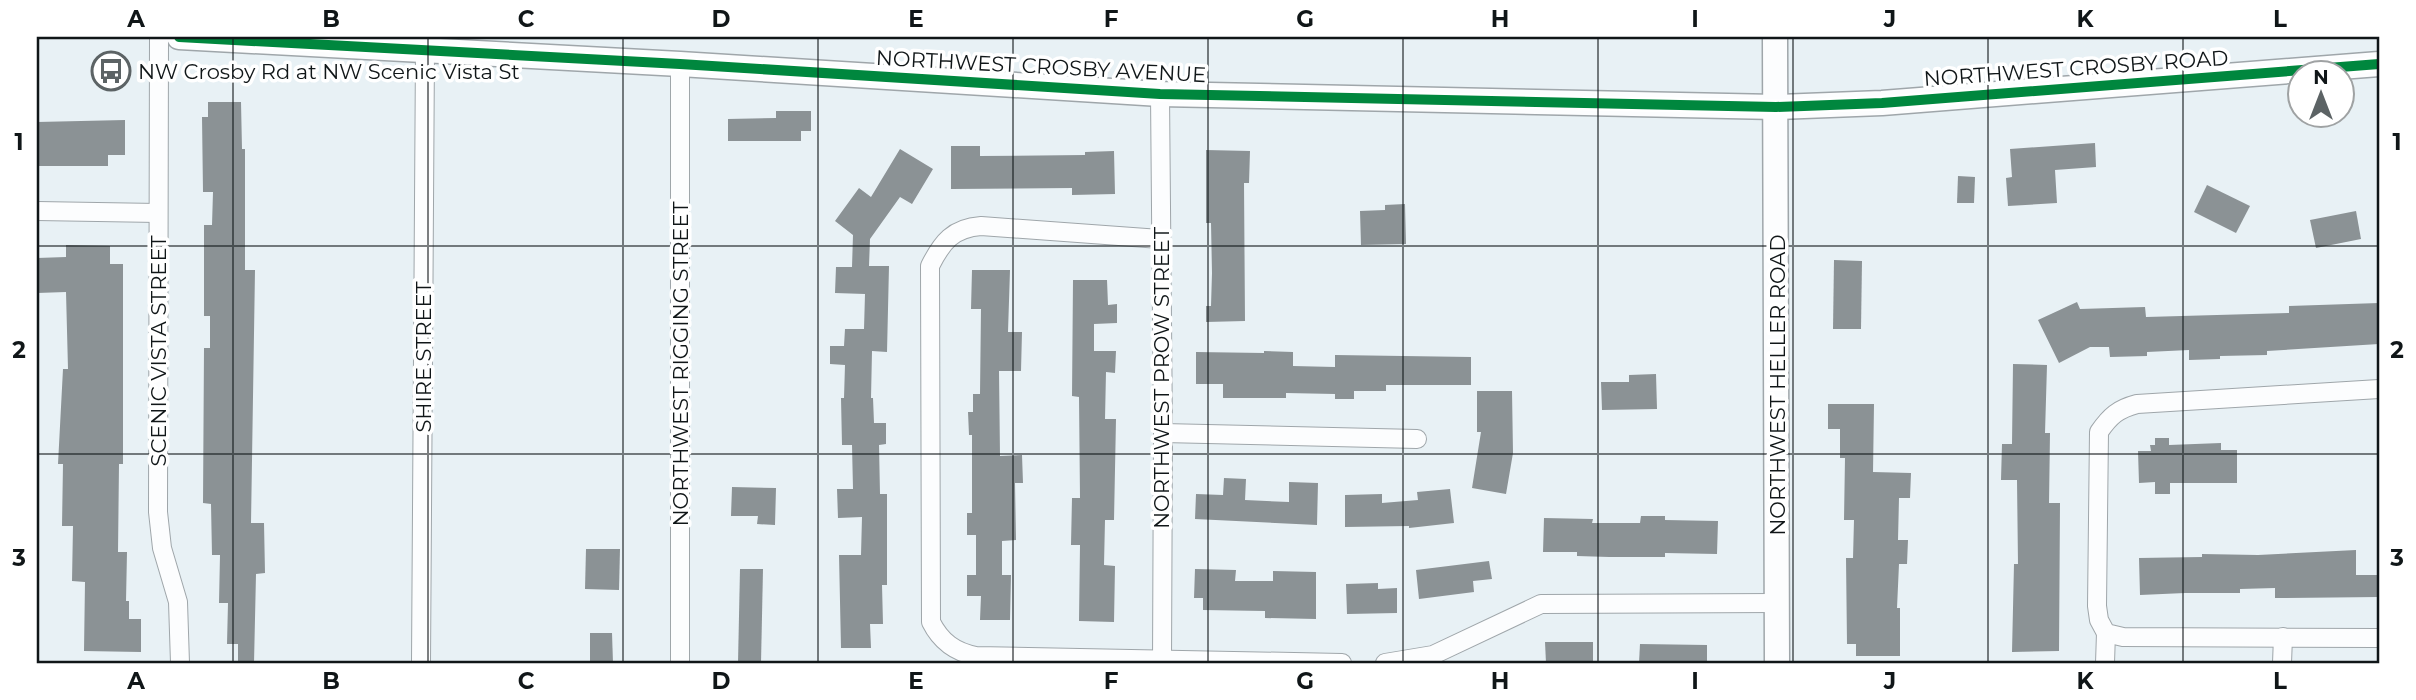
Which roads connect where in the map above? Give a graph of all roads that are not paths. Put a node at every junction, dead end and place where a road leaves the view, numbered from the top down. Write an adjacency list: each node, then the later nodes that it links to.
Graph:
1 (159, 37): 10 (street, SCENIC VISTA STREET)
2 (179, 37): 4 (street, NORTHWEST CROSBY AVENUE)
3 (1775, 37): 8 (street, NORTHWEST HELLER ROAD)
4 (425, 50): 5 (street, NORTHWEST CROSBY AVENUE); 21 (street, SHIRE STREET)
5 (680, 64): 7 (street, NORTHWEST CROSBY AVENUE); 22 (street, NORTHWEST RIGGING STREET)
6 (2379, 64): 8 (street, NORTHWEST CROSBY ROAD)
7 (1160, 94): 8 (street, NORTHWEST CROSBY AVENUE); 11 (street, NORTHWEST PROW STREET)
8 (1776, 107): 15 (street, NORTHWEST HELLER ROAD)
9 (37, 211): 10 (street)
10 (158, 213): 20 (street, SCENIC VISTA STREET)
11 (1160, 239): 13 (street, NORTHWEST PROW STREET); 19 (street)
12 (2379, 389): 16 (street)
13 (1163, 433): 14 (street); 19 (street, NORTHWEST PROW STREET)
14 (1417, 439)
15 (1777, 603): 24 (street); 25 (street, NORTHWEST HELLER ROAD)
16 (2106, 633): 17 (street); 26 (street)
17 (2283, 637): 18 (street); 27 (street)
18 (2379, 638)
19 (1162, 661): 23 (street)
20 (180, 663)
21 (421, 663)
22 (680, 663)
23 (1342, 663)
24 (1385, 663)
25 (1777, 663)
26 (2105, 663)
27 (2282, 663)

